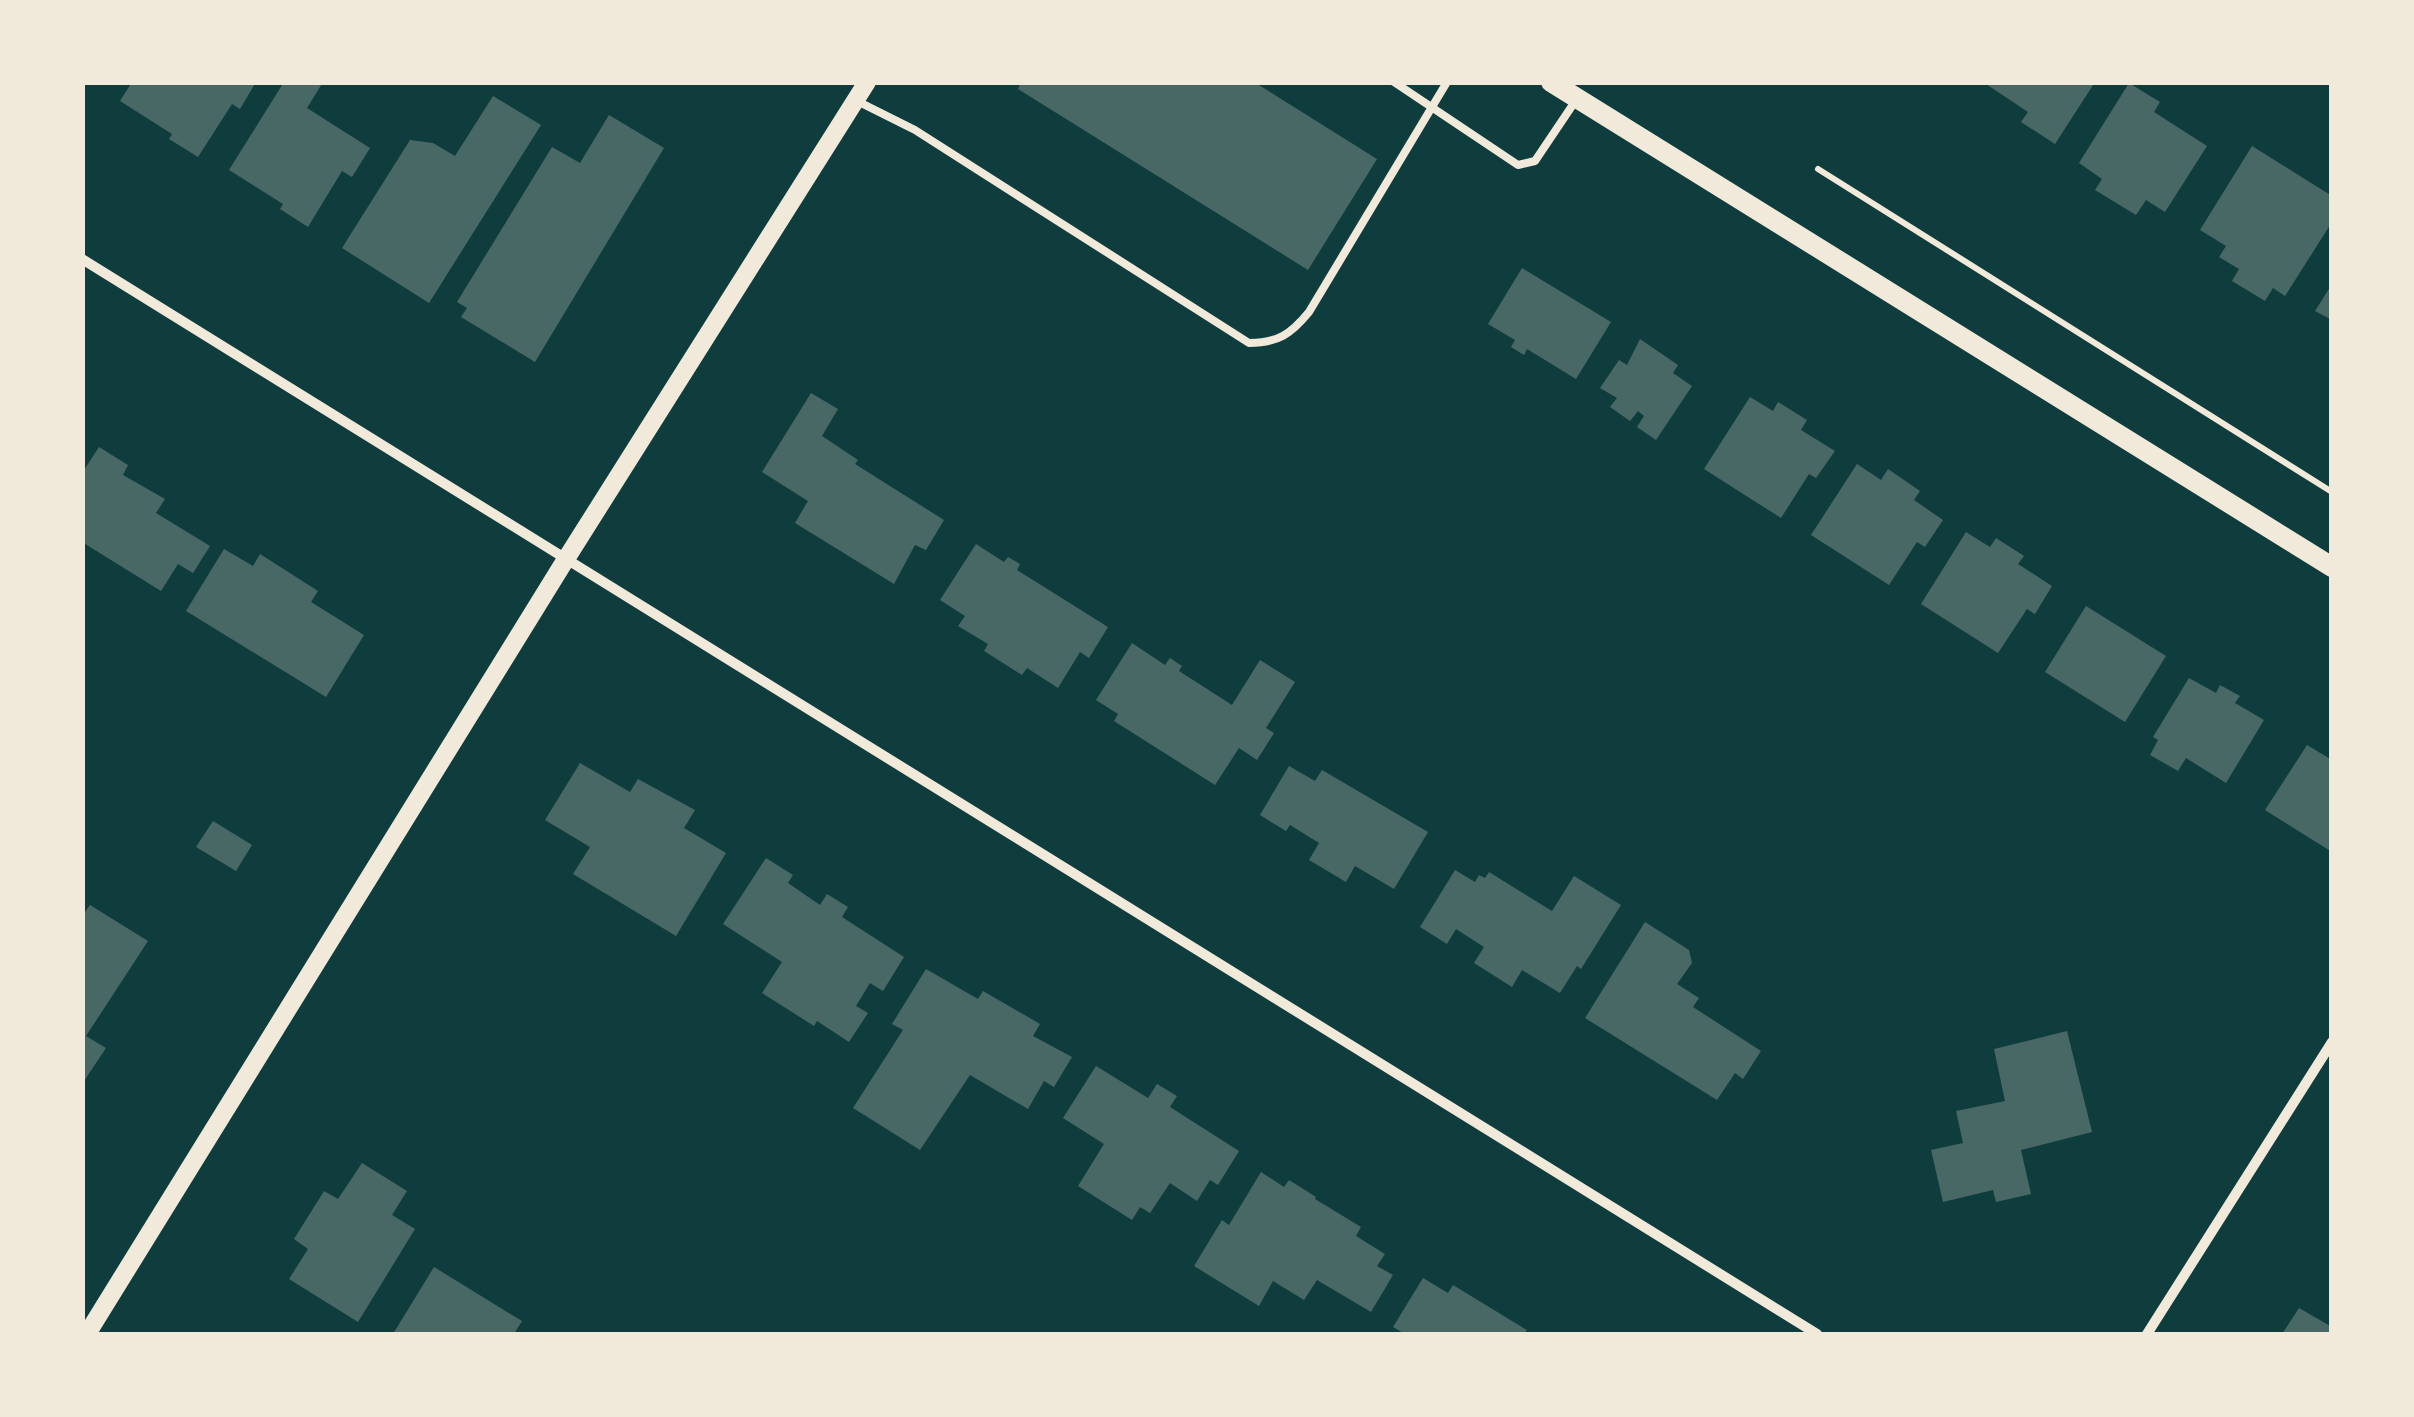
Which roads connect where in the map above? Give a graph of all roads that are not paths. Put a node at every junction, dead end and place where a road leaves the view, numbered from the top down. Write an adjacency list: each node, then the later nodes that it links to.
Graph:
1 (867, 82): 6 (street)
2 (1394, 82): 7 (lane)
3 (1447, 82): 7 (lane)
4 (1550, 82): 5 (main road)
5 (1577, 99): 7 (lane); 10 (main road)
6 (856, 100): 7 (lane); 9 (street)
7 (1432, 108)
8 (82, 259): 9 (street)
9 (566, 559): 12 (street); 13 (street)
10 (2332, 567)
11 (2332, 1042): 14 (street)
12 (85, 1334)
13 (1817, 1334)
14 (2147, 1334)

